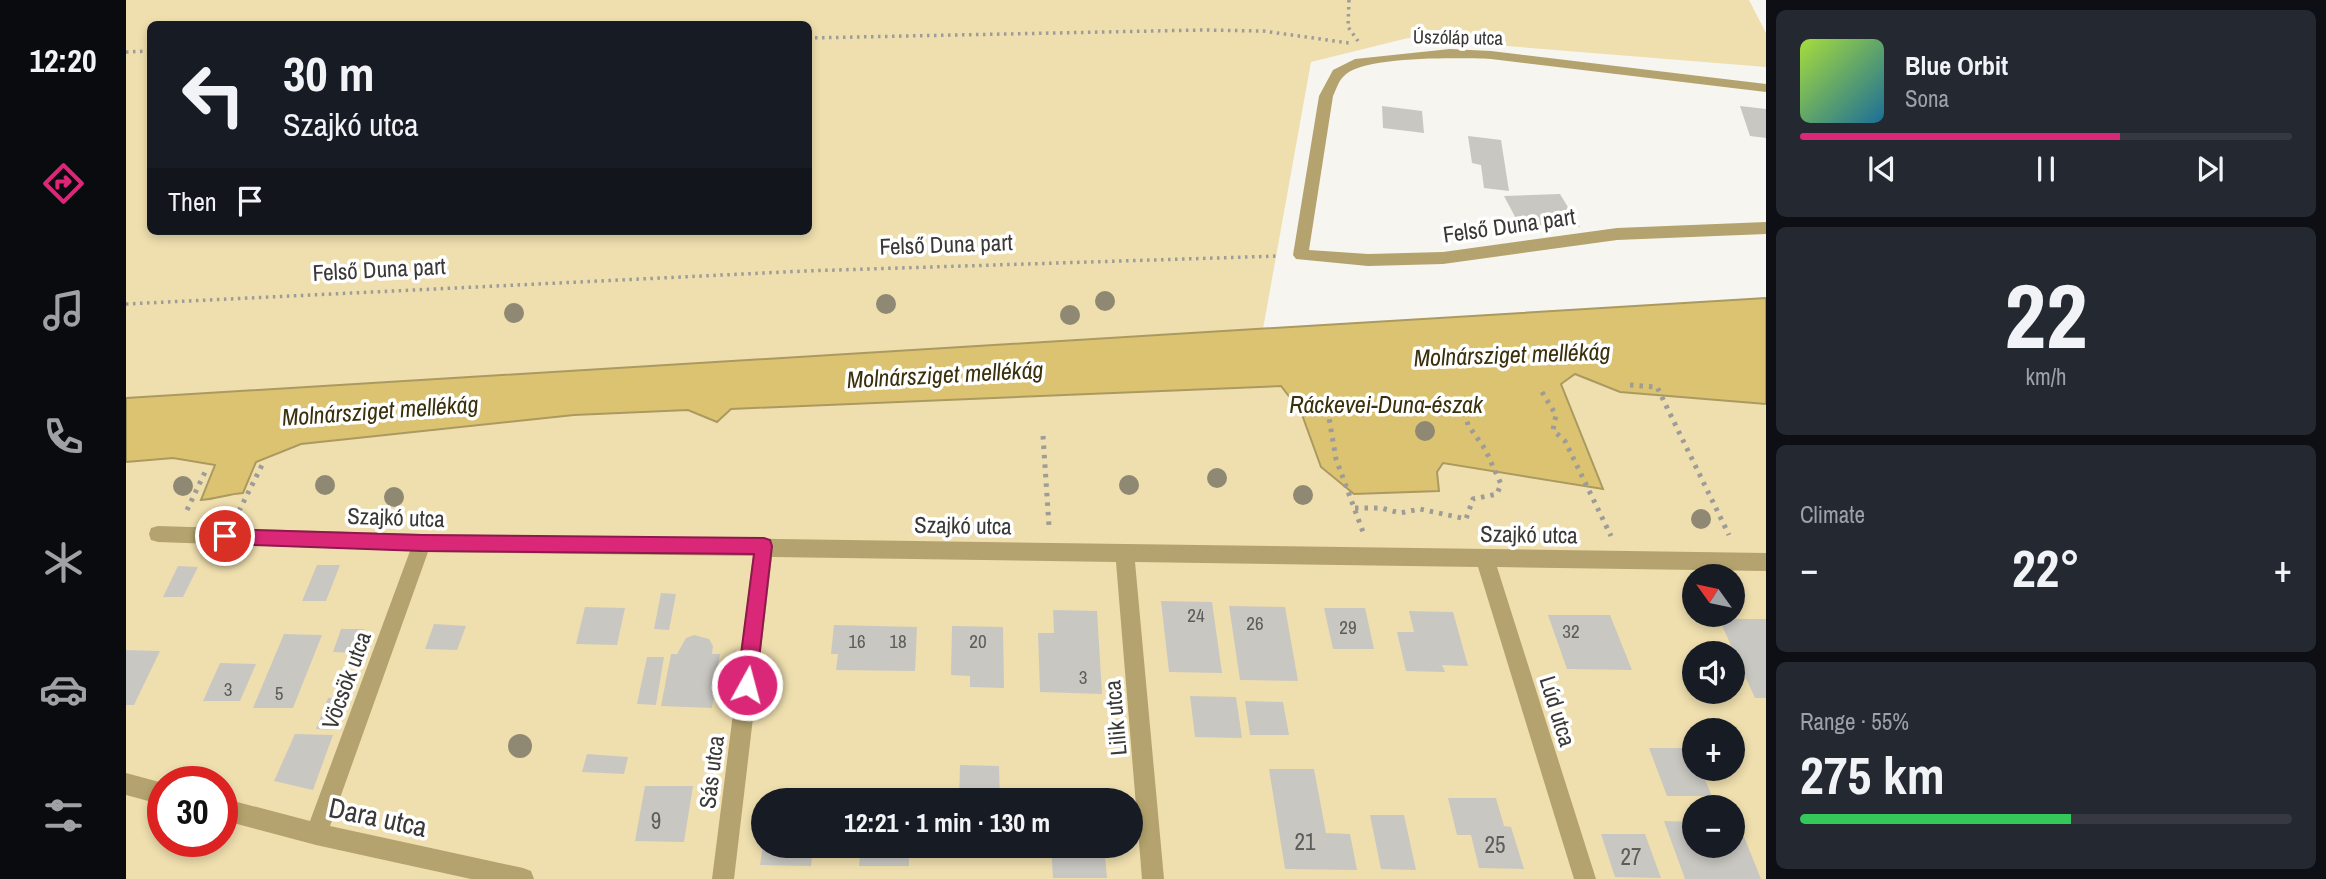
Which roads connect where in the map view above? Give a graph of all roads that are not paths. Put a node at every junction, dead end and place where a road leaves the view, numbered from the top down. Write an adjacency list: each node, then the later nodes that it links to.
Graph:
1 (1766, 88): 3 (street, Úszóláp utca)
2 (1766, 228): 3 (street, Felső Duna part)
3 (1301, 255)
4 (158, 534): 5 (street, Szajkó utca)
5 (422, 543): 6 (street, Szajkó utca); 13 (street, Vöcsök utca)
6 (764, 546): 7 (street, Szajkó utca); 15 (street, Sás utca)
7 (1125, 552): 8 (street, Szajkó utca); 16 (street, Lilik utca)
8 (1484, 558): 9 (street, Szajkó utca); 17 (street, Lúd utca)
9 (1766, 562)
10 (126, 784): 11 (street)
11 (147, 790)
12 (238, 813): 13 (street, Dara utca)
13 (316, 834): 14 (street, Dara utca)
14 (523, 879)
15 (723, 879)
16 (1153, 879)
17 (1585, 879)

